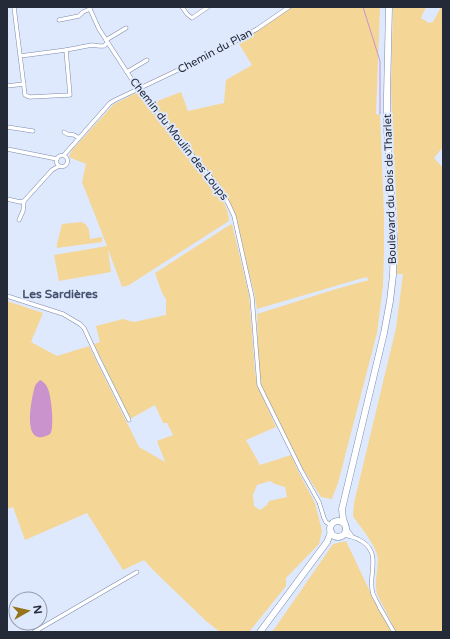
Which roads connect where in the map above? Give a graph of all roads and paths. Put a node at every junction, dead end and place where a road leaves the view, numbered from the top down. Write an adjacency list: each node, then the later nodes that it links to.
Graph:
1 (14, 7): 11 (street)
2 (182, 7): 3 (street)
3 (208, 7)
4 (289, 7): 16 (street, Chemin du Plan)
5 (389, 7): 32 (main road, Boulevard du Bois de Tharlet)
6 (89, 8): 7 (street); 9 (street, Chemin du Moulin des Loups)
7 (59, 20)
8 (126, 28): 9 (street)
9 (106, 42): 10 (street); 13 (street, Chemin du Moulin des Loups)
10 (66, 50): 11 (street); 17 (street)
11 (20, 56): 14 (street)
12 (147, 60): 13 (street)
13 (127, 72): 16 (street, Chemin du Moulin des Loups)
14 (24, 84): 15 (street); 17 (street)
15 (7, 86)
16 (138, 89): 22 (street, Chemin du Plan); 33 (street, Chemin du Moulin des Loups)
17 (70, 94): 18 (street)
18 (70, 101)
19 (7, 127): 20 (street)
20 (33, 131)
21 (64, 132): 22 (street)
22 (79, 138): 24 (street, Chemin du Plan)
23 (7, 149): 25 (street)
24 (66, 156): 25 (street); 26 (street)
25 (57, 159): 26 (street)
26 (59, 166): 28 (street)
27 (7, 199): 28 (street)
28 (24, 201): 29 (street)
29 (19, 220)
30 (7, 296): 31 (street)
31 (129, 420)
32 (342, 509): 33 (main road, Boulevard du Bois de Tharlet); 34 (main road, Boulevard du Bois de Tharlet)
33 (333, 523): 34 (main road); 35 (main road)
34 (345, 526): 36 (main road); 37 (street)
35 (331, 532): 38 (main road); 39 (main road)
36 (344, 534): 37 (street); 38 (main road)
37 (352, 536): 43 (street)
38 (337, 537): 39 (main road)
39 (327, 542): 42 (main road)
40 (137, 572): 41 (street)
41 (34, 632)
42 (260, 632)
43 (394, 632)

